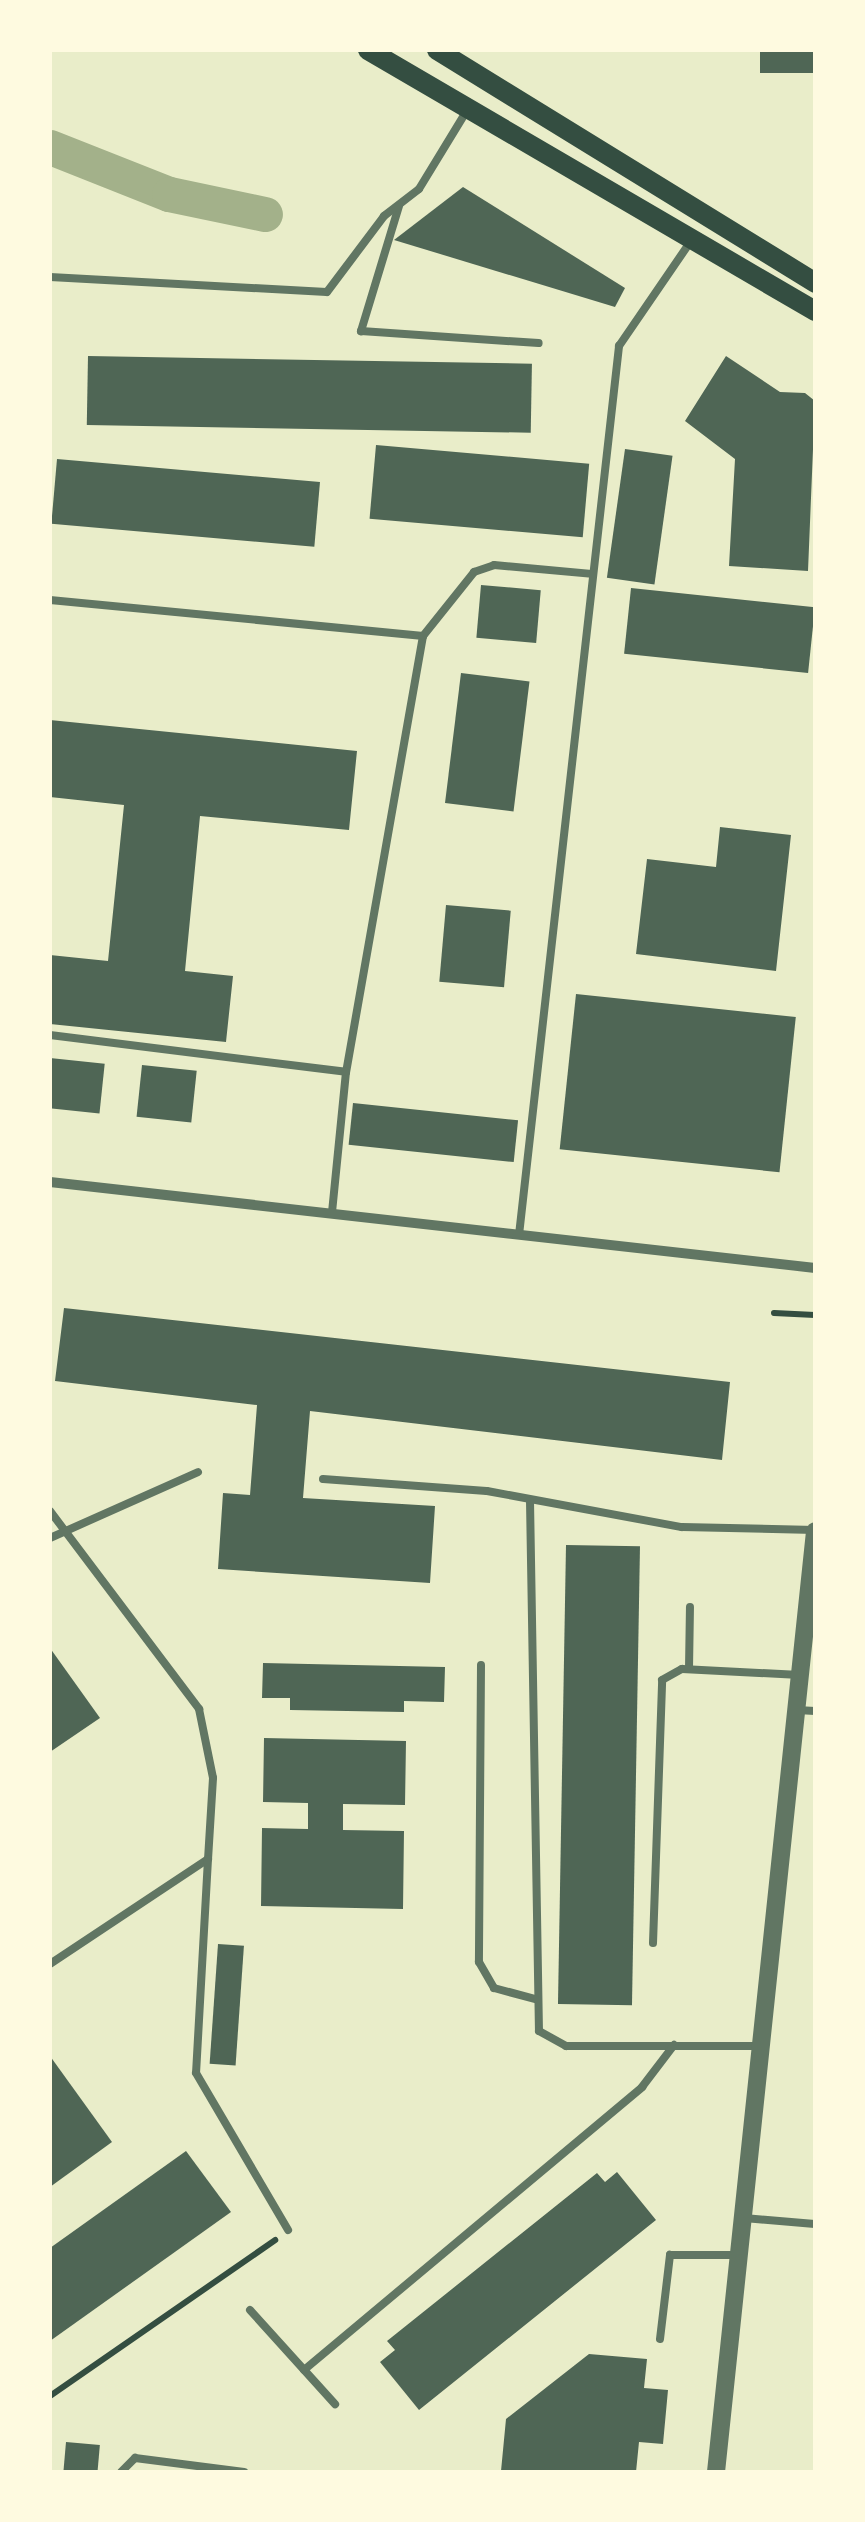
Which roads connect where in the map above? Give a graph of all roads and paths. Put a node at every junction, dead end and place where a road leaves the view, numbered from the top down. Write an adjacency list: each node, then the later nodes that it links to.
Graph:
1 (368, 50): 5 (main road)
2 (437, 50): 4 (main road)
3 (459, 50): 4 (lane)
4 (469, 71): 9 (main road)
5 (466, 112): 6 (lane); 7 (main road)
6 (399, 206): 8 (lane); 11 (lane)
7 (691, 241): 10 (main road); 12 (lane)
8 (50, 277)
9 (815, 284)
10 (815, 311)
11 (539, 343)
12 (592, 574): 14 (lane); 19 (lane)
13 (50, 600): 14 (lane)
14 (423, 636): 16 (lane)
15 (50, 1035): 16 (lane)
16 (346, 1072): 18 (lane)
17 (50, 1182): 18 (street)
18 (332, 1214): 19 (street)
19 (519, 1235): 20 (street)
20 (815, 1268)
21 (774, 1313): 22 (path)
22 (815, 1315)
23 (198, 1472): 27 (lane)
24 (323, 1479): 25 (lane)
25 (530, 1501): 28 (lane); 38 (lane)
26 (50, 1511): 27 (lane)
27 (62, 1529): 29 (lane); 35 (lane)
28 (815, 1531): 33 (street)
29 (50, 1538)
30 (690, 1606): 32 (lane)
31 (480, 1665): 38 (lane)
32 (689, 1669): 33 (lane); 36 (lane)
33 (800, 1675): 34 (street)
34 (806, 1710): 40 (street)
35 (208, 1860): 37 (lane); 43 (lane)
36 (653, 1943)
37 (50, 1964)
38 (535, 1999): 39 (lane)
39 (674, 2044): 40 (lane); 47 (lane)
40 (762, 2047): 41 (street)
41 (744, 2218): 42 (lane); 44 (street)
42 (815, 2224)
43 (288, 2230): 48 (path)
44 (740, 2256): 46 (lane); 52 (street)
45 (250, 2310): 47 (lane)
46 (660, 2339)
47 (304, 2370): 49 (lane)
48 (50, 2396)
49 (335, 2404)
50 (121, 2472): 51 (lane)
51 (244, 2472)
52 (716, 2472)

